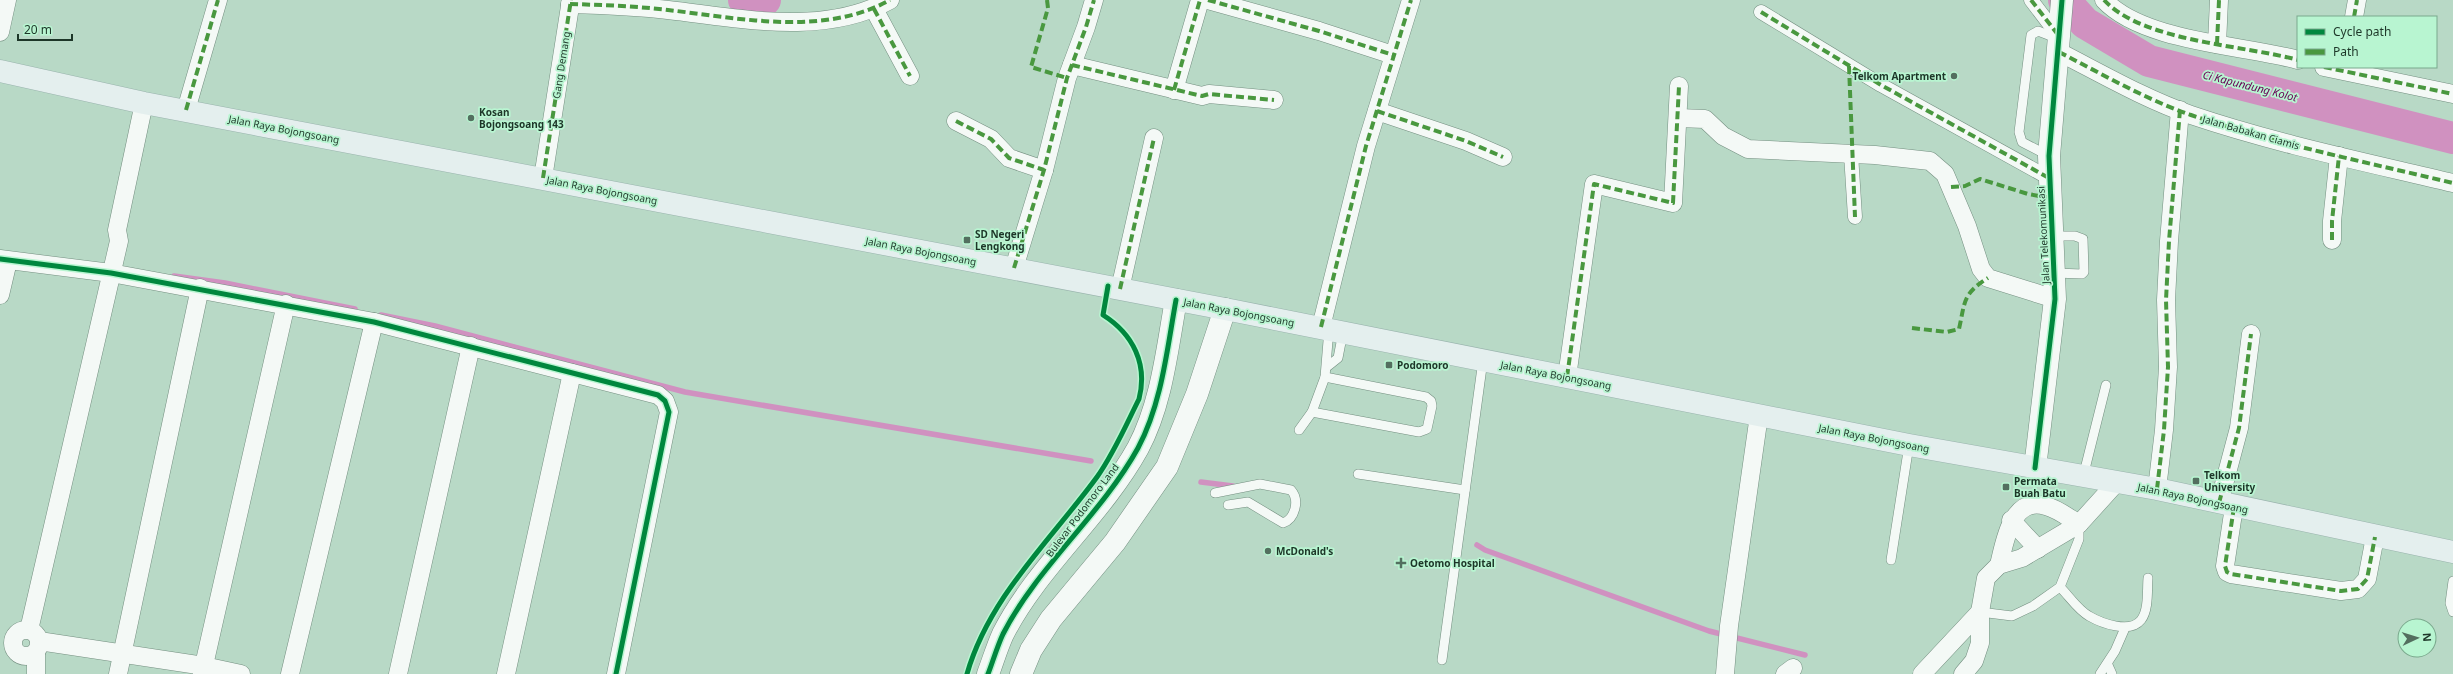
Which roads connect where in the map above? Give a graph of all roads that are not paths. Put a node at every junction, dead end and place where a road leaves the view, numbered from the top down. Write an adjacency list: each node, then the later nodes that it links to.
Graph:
1 (6, 0): 17 (street)
2 (218, 0): 32 (street)
3 (890, 0): 14 (street)
4 (1094, 0): 22 (street)
5 (1200, 0): 28 (street)
6 (1208, 0): 20 (street)
7 (1411, 0): 20 (street)
8 (2031, 0): 18 (street)
9 (2062, 0): 18 (street, Jalan Telekomunikasi)
10 (2104, 0): 19 (street)
11 (2219, 0): 19 (street)
12 (2357, 0): 16 (street)
13 (570, 2): 14 (street); 43 (street, Gang Demang)
14 (874, 9): 26 (street)
15 (1761, 12): 44 (street)
16 (2354, 16)
17 (0, 32)
18 (2060, 38): 33 (street, Jalan Babakan Ciamis); 39 (street, Jalan Telekomunikasi); 39 (lane)
19 (2217, 44): 21 (street)
20 (1393, 55): 34 (street)
21 (2297, 60)
22 (1072, 65): 28 (street); 42 (street)
23 (2332, 68): 24 (street)
24 (2347, 70): 29 (street)
25 (0, 71): 31 (main road, Jalan Raya Bojongsoang)
26 (910, 76)
27 (1680, 86): 35 (street)
28 (1174, 90): 30 (street)
29 (2453, 94)
30 (1274, 100)
31 (150, 103): 32 (main road, Jalan Raya Bojongsoang); 51 (street)
32 (186, 110): 43 (main road, Jalan Raya Bojongsoang)
33 (2180, 110): 40 (street, Jalan Babakan Ciamis); 80 (street)
34 (1377, 111): 41 (street); 61 (street)
35 (1678, 118): 38 (street); 68 (street)
36 (956, 121): 42 (street)
37 (1154, 138): 54 (street)
38 (1851, 154): 46 (street); 56 (street)
39 (2049, 156): 44 (street, Jalan Telekomunikasi)
40 (2338, 156): 45 (street, Jalan Babakan Ciamis); 48 (street)
41 (1503, 157)
42 (1044, 170): 50 (street)
43 (543, 178): 50 (main road, Jalan Raya Bojongsoang)
44 (2048, 178): 47 (street, Jalan Telekomunikasi)
45 (2453, 183)
46 (1855, 217)
47 (2052, 236): 52 (street, Jalan Telekomunikasi); 52 (lane)
48 (2332, 240)
49 (4, 260): 51 (street); 55 (street)
50 (1014, 268): 54 (main road, Jalan Raya Bojongsoang)
51 (111, 273): 53 (street); 99 (street)
52 (2055, 273): 56 (street, Jalan Telekomunikasi)
53 (200, 288): 58 (street); 100 (street)
54 (1120, 289): 57 (main road, Jalan Raya Bojongsoang)
55 (0, 295)
56 (2055, 299): 76 (street, Jalan Telekomunikasi)
57 (1176, 300): 59 (main road, Jalan Raya Bojongsoang); 72 (street, Bulevar Podomoro Land)
58 (286, 304): 60 (street); 103 (street)
59 (1225, 309): 61 (main road, Jalan Raya Bojongsoang); 74 (street)
60 (374, 322): 63 (street); 107 (street)
61 (1331, 330): 64 (main road, Jalan Raya Bojongsoang); 65 (lane); 65 (lane)
62 (2251, 334): 84 (street)
63 (471, 346): 66 (street); 108 (street)
64 (1483, 360): 68 (main road, Jalan Raya Bojongsoang); 81 (lane)
65 (1328, 366): 67 (lane)
66 (572, 373): 109 (street); 110 (street)
67 (1325, 377): 70 (lane); 70 (lane)
68 (1568, 377): 71 (main road, Jalan Raya Bojongsoang)
69 (2106, 385): 78 (lane)
70 (1312, 412): 73 (lane)
71 (1759, 415): 75 (main road, Jalan Raya Bojongsoang); 113 (street)
72 (1149, 425): 74 (street); 111 (street, Bulevar Podomoro Land)
73 (1299, 430)
74 (1180, 436): 112 (street)
75 (1909, 445): 76 (main road, Jalan Raya Bojongsoang); 90 (lane)
76 (2035, 468): 78 (main road, Jalan Raya Bojongsoang)
77 (1358, 474): 81 (lane)
78 (2083, 477): 79 (main road, Jalan Raya Bojongsoang)
79 (2117, 482): 80 (main road, Jalan Raya Bojongsoang); 86 (street)
80 (2157, 489): 84 (main road, Jalan Raya Bojongsoang)
81 (1465, 490): 101 (lane)
82 (1215, 493): 83 (lane)
83 (1228, 505)
84 (2227, 505): 87 (main road, Jalan Raya Bojongsoang); 87 (street)
85 (2011, 520): 86 (street); 88 (street); 91 (street)
86 (2079, 524): 88 (street); 94 (lane)
87 (2375, 537): 89 (main road, Jalan Raya Bojongsoang)
88 (2038, 549): 91 (street)
89 (2453, 552)
90 (1891, 560)
91 (1999, 565): 95 (street)
92 (2148, 578): 97 (lane)
93 (2453, 581): 96 (lane)
94 (2060, 587): 95 (lane); 97 (lane)
95 (1980, 612): 114 (street); 115 (street)
96 (2453, 612)
97 (2125, 628): 102 (lane)
98 (6, 637): 99 (street); 99 (street)
99 (35, 641): 100 (street); 104 (street)
100 (121, 654): 103 (street); 105 (street)
101 (1442, 660)
102 (2108, 664): 116 (lane); 117 (lane)
103 (203, 670): 106 (street)
104 (36, 674)
105 (118, 674)
106 (241, 674)
107 (290, 674)
108 (398, 674)
109 (506, 674)
110 (616, 674)
111 (988, 674)
112 (1022, 674)
113 (1725, 674)
114 (1922, 674)
115 (1963, 674)
116 (2100, 674)
117 (2112, 674)

